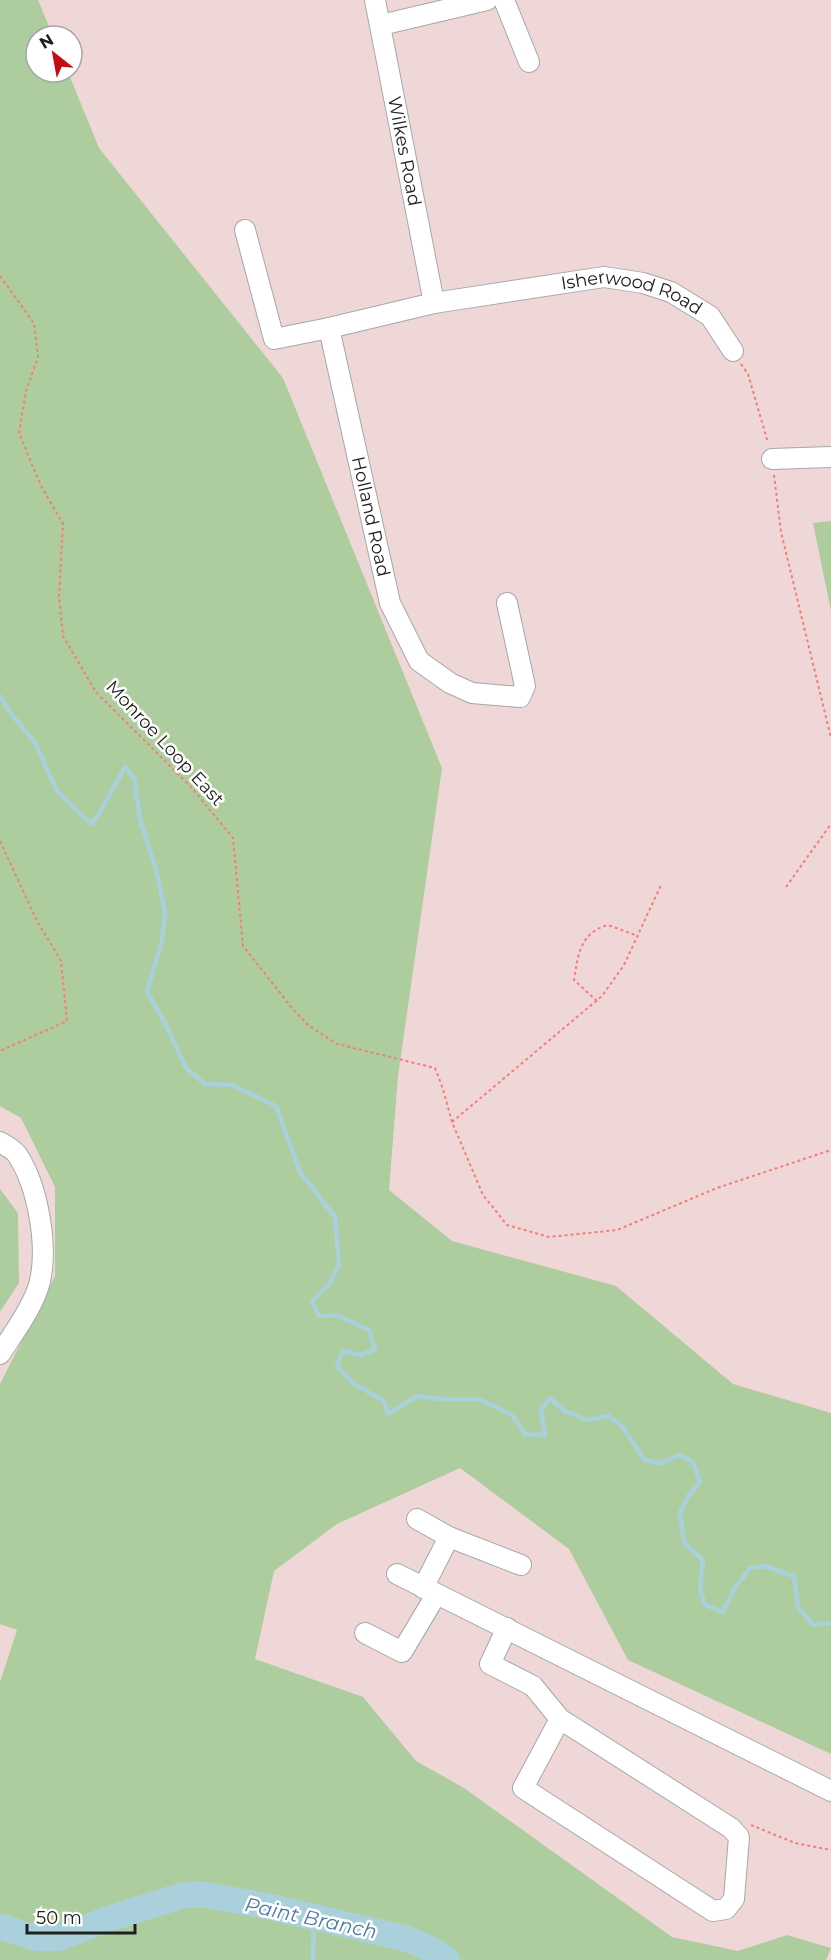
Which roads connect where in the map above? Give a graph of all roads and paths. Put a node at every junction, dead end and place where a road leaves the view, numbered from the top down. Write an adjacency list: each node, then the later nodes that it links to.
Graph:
1 (375, 0): 4 (street, Wilkes Road)
2 (487, 0): 4 (street)
3 (504, 0): 5 (street)
4 (381, 25): 8 (street, Wilkes Road)
5 (529, 62)
6 (245, 230): 9 (street)
7 (0, 276): 22 (path, Monroe Loop East)
8 (434, 303): 9 (street, Isherwood Road); 10 (street, Isherwood Road)
9 (328, 328): 13 (street, Holland Road)
10 (733, 351): 12 (path)
11 (831, 458): 12 (street)
12 (772, 459): 14 (path)
13 (507, 603)
14 (831, 738)
15 (831, 824): 18 (path)
16 (0, 841): 21 (path)
17 (661, 885): 19 (path)
18 (786, 887)
19 (638, 936): 20 (path); 20 (path)
20 (597, 1001): 22 (path)
21 (0, 1051)
22 (452, 1122): 24 (path, Monroe Loop East)
23 (0, 1142): 25 (street)
24 (831, 1150)
25 (0, 1354)
26 (417, 1519): 27 (street)
27 (449, 1537): 28 (street); 30 (street)
28 (521, 1565)
29 (397, 1574): 30 (street)
30 (429, 1591): 31 (street); 32 (street)
31 (507, 1628): 33 (street); 34 (street)
32 (365, 1633)
33 (560, 1719): 35 (street); 35 (street)
34 (831, 1791)
35 (731, 1828): 36 (path)
36 (831, 1850)

